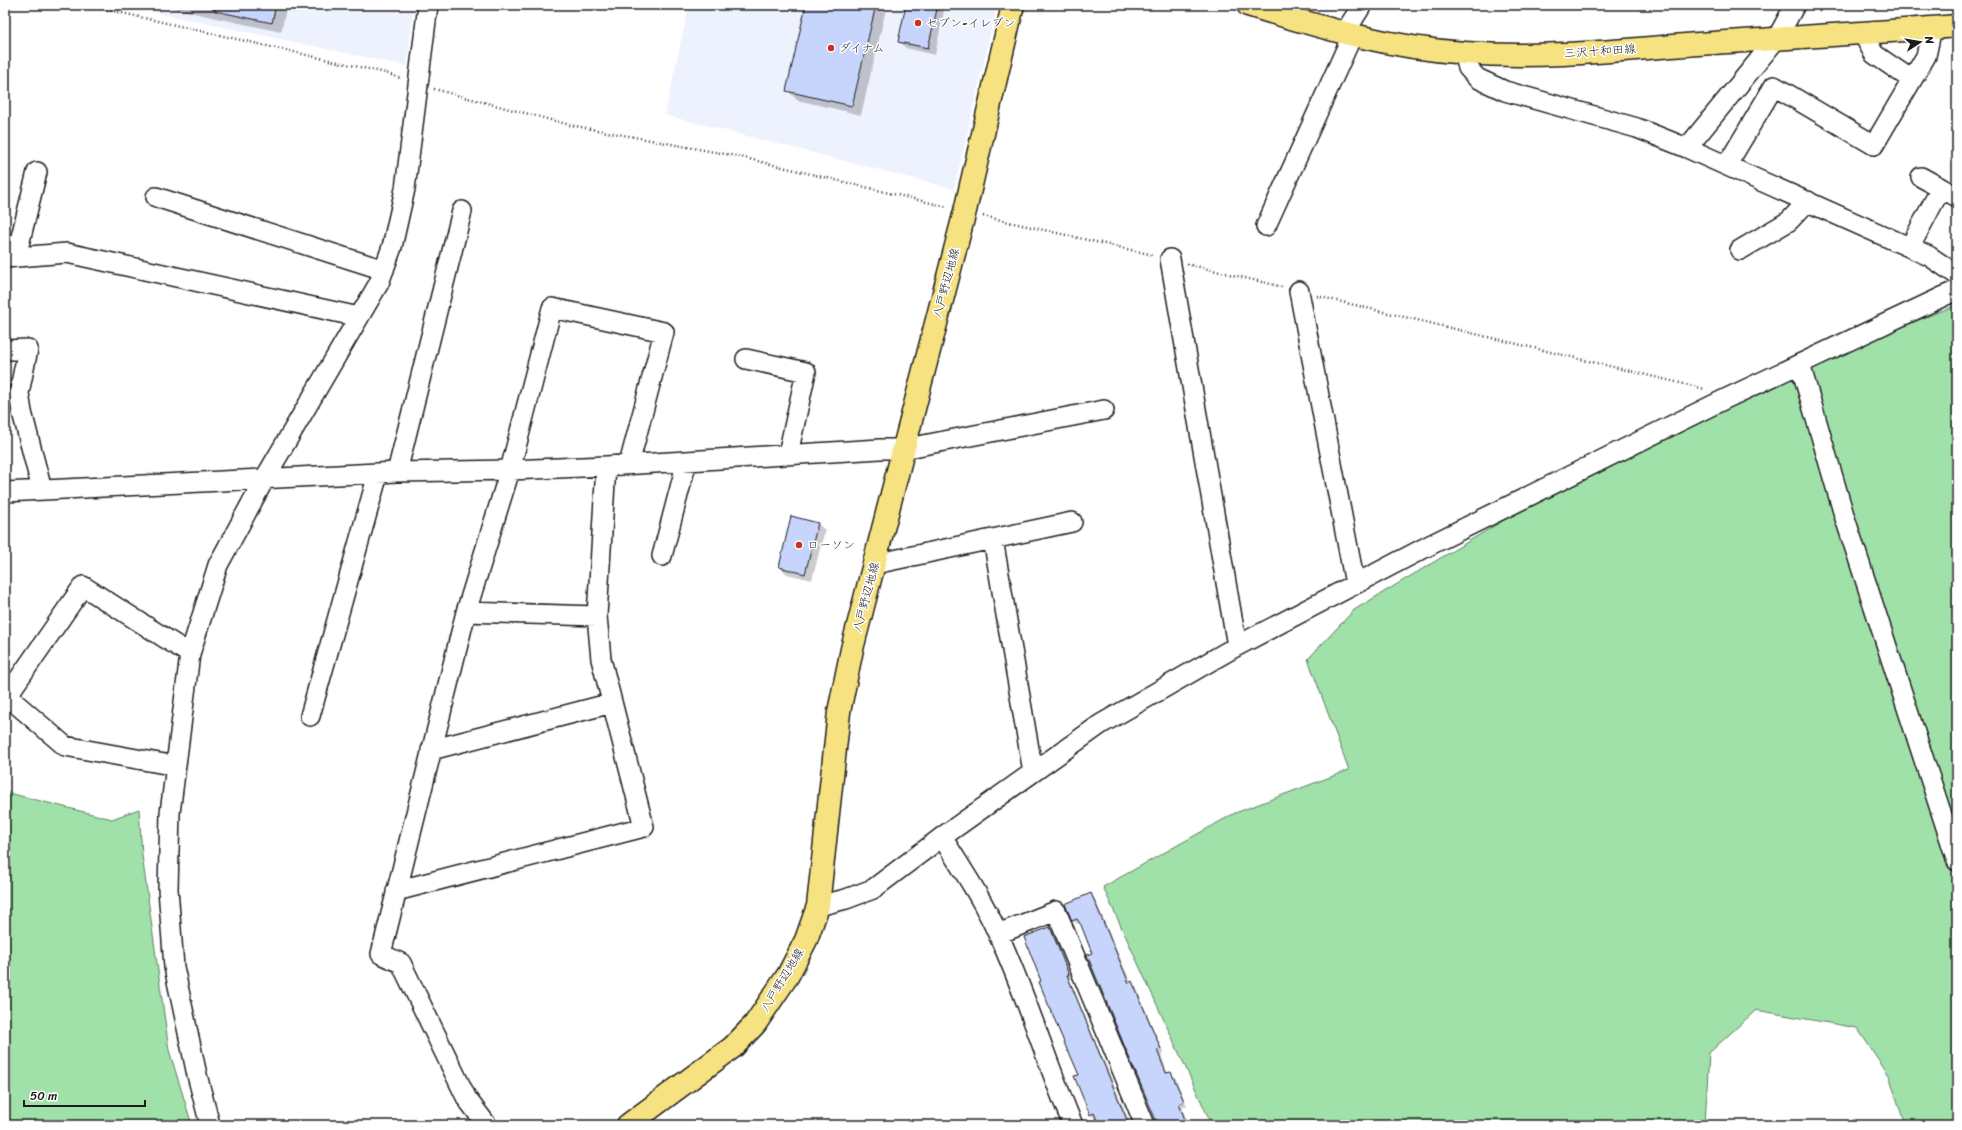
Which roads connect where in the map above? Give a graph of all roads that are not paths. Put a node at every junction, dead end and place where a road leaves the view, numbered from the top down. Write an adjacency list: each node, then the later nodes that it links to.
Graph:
1 (428, 5): 27 (street)
2 (1013, 5): 36 (main road, 八戸野辺地線)
3 (1248, 5): 9 (main road, 三沢十和田線)
4 (1362, 5): 9 (street)
5 (1795, 5): 10 (street)
6 (1957, 26): 7 (main road, 三沢十和田線)
7 (1932, 28): 8 (main road, 三沢十和田線); 12 (street)
8 (1863, 34): 10 (main road, 三沢十和田線); 12 (street)
9 (1348, 35): 11 (main road, 三沢十和田線); 22 (street)
10 (1777, 38): 11 (main road, 三沢十和田線); 13 (street)
11 (1464, 53): 13 (street)
12 (1912, 80): 14 (street)
13 (1687, 148): 14 (street)
14 (1727, 165): 20 (street)
15 (37, 172): 25 (street)
16 (1921, 177): 17 (street)
17 (1940, 188): 18 (street); 23 (street)
18 (1957, 196)
19 (156, 197): 27 (street)
20 (1808, 201): 23 (street); 24 (street)
21 (462, 211): 42 (street)
22 (1266, 226)
23 (1910, 247): 28 (street)
24 (1740, 250)
25 (10, 258): 31 (street)
26 (1170, 259): 54 (street)
27 (384, 270): 31 (street)
28 (1957, 275)
29 (1957, 290): 34 (street)
30 (1299, 291): 51 (street)
31 (359, 317): 44 (street)
32 (5, 350): 45 (street)
33 (746, 359): 37 (street)
34 (1800, 364): 51 (street); 62 (street)
35 (1104, 410): 36 (street)
36 (903, 449): 37 (street); 50 (main road, 八戸野辺地線)
37 (788, 454): 38 (street)
38 (687, 461): 39 (street); 49 (street)
39 (629, 464): 40 (street); 41 (street)
40 (606, 466): 41 (street); 53 (street)
41 (510, 470): 42 (street); 52 (street)
42 (398, 472): 43 (street)
43 (378, 474): 44 (street); 57 (street)
44 (265, 478): 45 (street); 55 (street)
45 (42, 490): 46 (street)
46 (6, 493)
47 (1072, 522): 48 (street)
48 (992, 539): 50 (street); 60 (street)
49 (662, 556)
50 (874, 564): 64 (main road, 八戸野辺地線)
51 (1355, 584): 54 (street)
52 (466, 612): 53 (street); 58 (street)
53 (597, 616): 56 (street)
54 (1237, 646): 60 (street)
55 (190, 654): 59 (street); 59 (street)
56 (612, 703): 58 (street); 63 (street)
57 (310, 716)
58 (431, 750): 63 (street)
59 (176, 766): 66 (street)
60 (1033, 772): 61 (street)
61 (942, 837): 64 (street); 65 (street)
62 (1957, 861)
63 (396, 891): 67 (street)
64 (818, 906): 68 (main road, 八戸野辺地線)
65 (998, 934): 69 (street); 70 (street)
66 (210, 1125)
67 (487, 1125)
68 (628, 1125)
69 (1073, 1125)
70 (1145, 1125)

